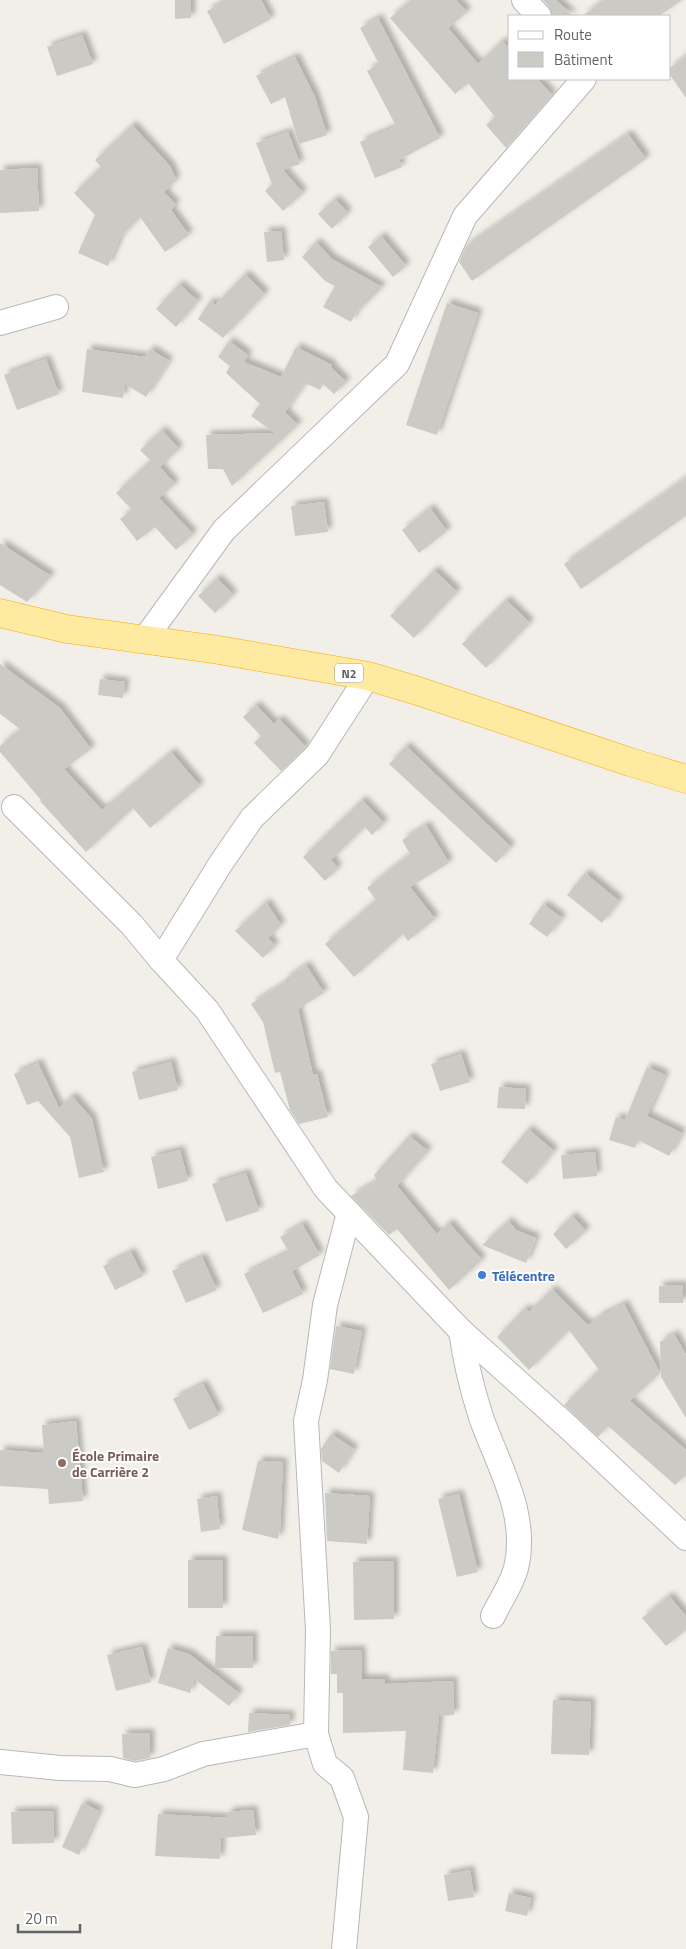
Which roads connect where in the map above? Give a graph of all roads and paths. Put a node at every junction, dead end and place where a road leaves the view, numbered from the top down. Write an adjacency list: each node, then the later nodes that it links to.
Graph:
1 (524, 0): 2 (street)
2 (538, 15)
3 (583, 80): 7 (street)
4 (56, 307): 5 (street)
5 (0, 323)
6 (0, 614): 7 (highway, N2)
7 (144, 640): 8 (highway, N2)
8 (368, 676): 9 (highway, N2); 11 (street)
9 (686, 778)
10 (14, 807): 11 (street)
11 (160, 960): 12 (street)
12 (349, 1213): 13 (street); 16 (street)
13 (461, 1331): 14 (street); 15 (street)
14 (686, 1538)
15 (493, 1616)
16 (316, 1734): 17 (street); 18 (street)
17 (0, 1762)
18 (344, 1949)

